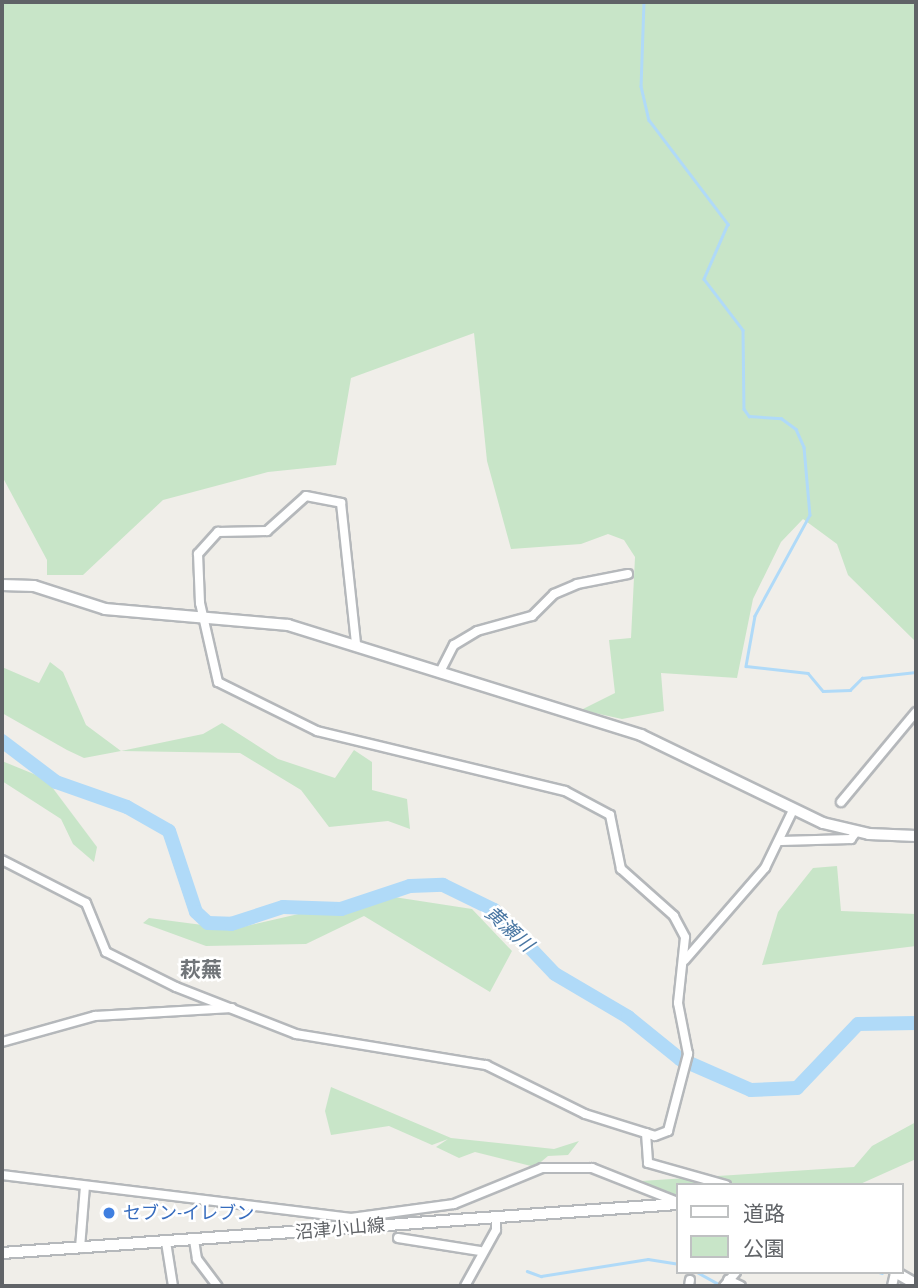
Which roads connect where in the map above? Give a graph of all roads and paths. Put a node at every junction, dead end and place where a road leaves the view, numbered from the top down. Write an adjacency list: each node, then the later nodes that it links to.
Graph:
1 (628, 574): 5 (street)
2 (2, 585): 3 (street)
3 (202, 614): 4 (street); 4 (street); 13 (street)
4 (356, 645): 5 (street)
5 (442, 670): 8 (street)
6 (916, 712): 7 (street)
7 (841, 802)
8 (793, 810): 9 (street); 11 (street)
9 (856, 832): 10 (street); 11 (street)
10 (916, 836)
11 (781, 841): 13 (street)
12 (2, 860): 14 (street)
13 (685, 960): 16 (street)
14 (236, 1008): 15 (street); 16 (street)
15 (2, 1042)
16 (646, 1133): 18 (street)
17 (2, 1175): 19 (street)
18 (719, 1183)
19 (85, 1186): 23 (street); 27 (street)
20 (676, 1202): 23 (street)
21 (676, 1203): 22 (street, 沼津小山線)
22 (496, 1217): 23 (street, 沼津小山線); 28 (street)
23 (351, 1223): 25 (street, 沼津小山線)
24 (398, 1238): 28 (street)
25 (194, 1240): 26 (street, 沼津小山線); 34 (street)
26 (166, 1242): 27 (street, 沼津小山線); 33 (street)
27 (80, 1248): 29 (street, 沼津小山線)
28 (480, 1251): 35 (street)
29 (2, 1253)
30 (898, 1274): 32 (street)
31 (726, 1283): 36 (street)
32 (916, 1284)
33 (173, 1286)
34 (216, 1286)
35 (466, 1286)
36 (741, 1286)

